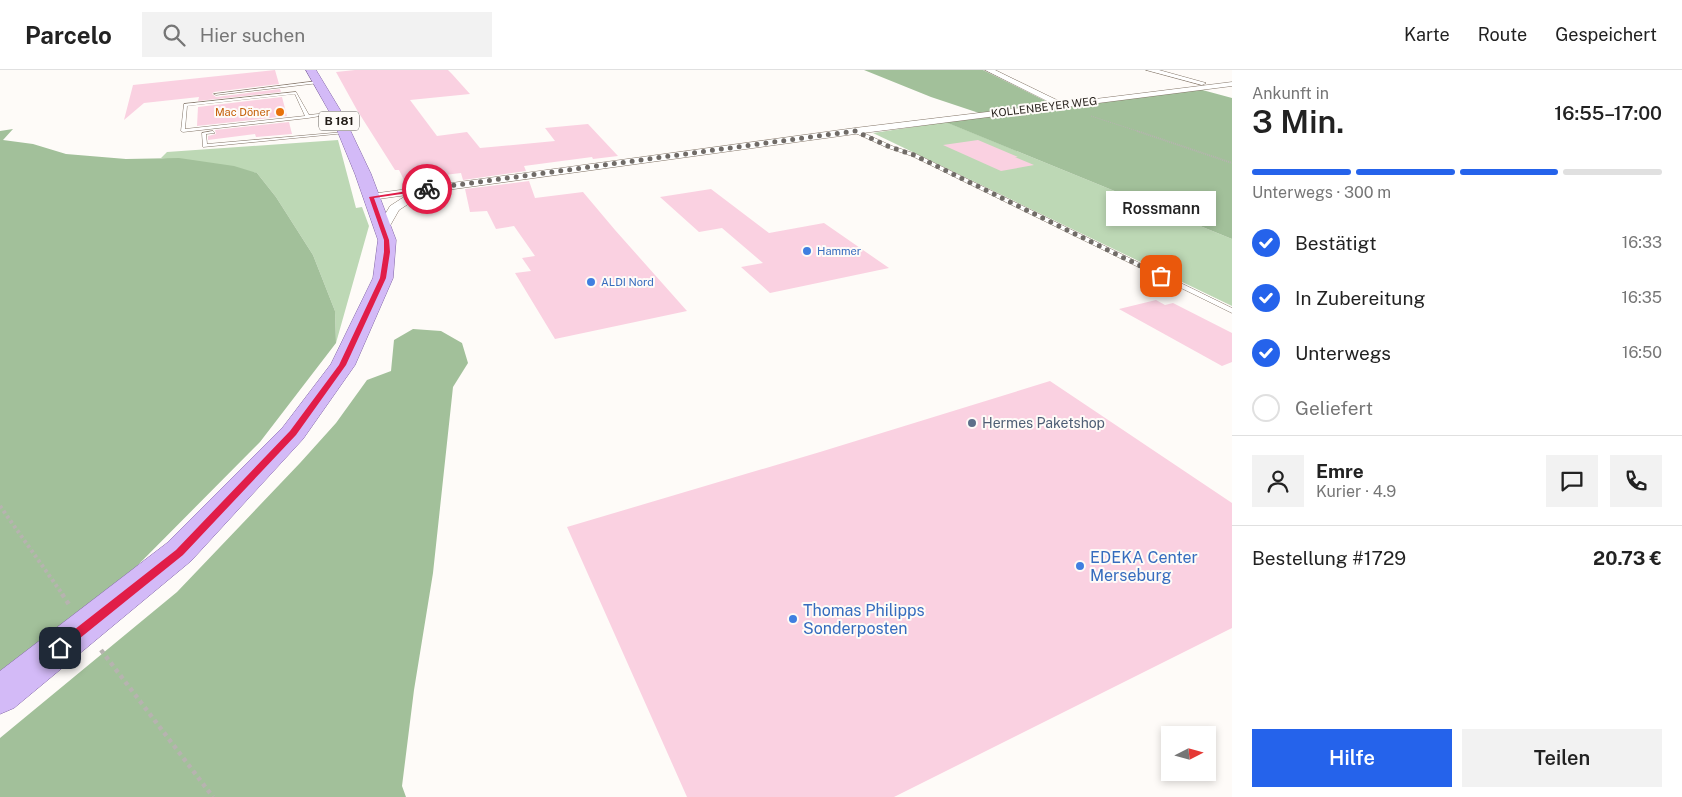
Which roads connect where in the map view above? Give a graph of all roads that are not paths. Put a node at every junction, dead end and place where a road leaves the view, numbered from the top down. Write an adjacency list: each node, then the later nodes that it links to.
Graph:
1 (311, 70): 6 (main road, B 181)
2 (989, 70): 10 (street)
3 (1150, 70): 5 (street)
4 (1190, 73): 5 (street)
5 (1171, 75): 8 (street)
6 (318, 82): 9 (lane); 11 (main road, B 181)
7 (1232, 84): 8 (street, KOLLENBEYER WEG)
8 (1214, 86): 10 (street, KOLLENBEYER WEG)
9 (216, 94)
10 (1060, 104): 14 (street, KOLLENBEYER WEG)
11 (336, 113): 12 (lane); 15 (main road, B 181)
12 (308, 117): 12 (lane); 16 (lane)
13 (312, 127): 16 (lane)
14 (855, 131): 17 (street, KOLLENBEYER WEG); 20 (lane)
15 (344, 132): 16 (lane); 18 (main road, B 181)
16 (314, 134)
17 (425, 189): 18 (street); 19 (street)
18 (371, 197): 19 (main road, B 181)
19 (383, 228): 21 (main road, B 181)
20 (1232, 311)
21 (10, 687)

